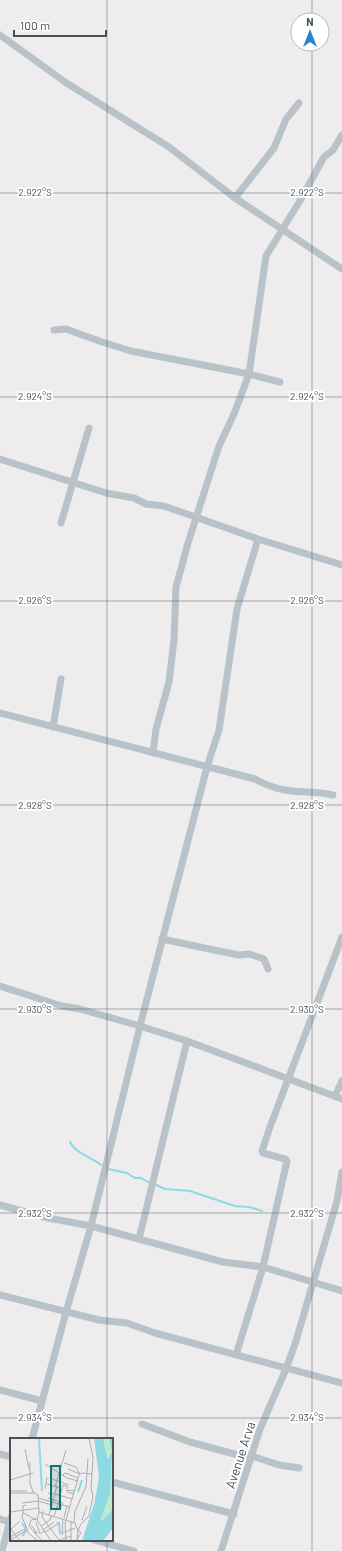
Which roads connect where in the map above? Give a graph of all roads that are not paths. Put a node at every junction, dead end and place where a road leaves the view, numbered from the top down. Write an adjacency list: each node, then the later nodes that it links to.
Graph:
1 (0, 35): 4 (street)
2 (299, 103): 4 (street)
3 (342, 135): 5 (street)
4 (235, 198): 5 (street)
5 (282, 229): 6 (street); 8 (street)
6 (342, 268)
7 (54, 330): 8 (street)
8 (249, 374): 9 (street); 13 (street)
9 (280, 382)
10 (89, 428): 12 (street)
11 (0, 459): 12 (street)
12 (73, 482): 13 (street); 14 (street)
13 (196, 518): 15 (street); 20 (street)
14 (61, 523)
15 (258, 539): 16 (street); 21 (street)
16 (342, 565)
17 (61, 679): 19 (street)
18 (0, 713): 19 (street)
19 (53, 727): 20 (street)
20 (153, 753): 21 (street)
21 (207, 766): 22 (street); 24 (street)
22 (333, 795)
23 (342, 937): 29 (street)
24 (162, 939): 25 (street); 27 (street)
25 (268, 969)
26 (0, 986): 27 (street)
27 (140, 1026): 28 (street); 34 (street)
28 (187, 1041): 29 (street); 35 (street)
29 (288, 1079): 31 (street); 36 (street)
30 (342, 1081): 31 (street)
31 (338, 1098)
32 (342, 1172): 37 (street, Avenue Arva)
33 (0, 1205): 34 (street)
34 (91, 1226): 35 (street); 40 (street)
35 (139, 1239): 36 (street)
36 (262, 1267): 37 (street); 41 (street)
37 (314, 1282): 38 (street); 42 (street, Avenue Arva)
38 (342, 1291)
39 (0, 1295): 40 (street)
40 (66, 1312): 41 (street); 45 (street)
41 (236, 1355): 42 (street)
42 (286, 1368): 43 (street); 49 (street, Avenue Arva)
43 (342, 1383)
44 (0, 1390): 45 (street)
45 (42, 1402): 47 (street)
46 (142, 1424): 49 (street)
47 (32, 1438)
48 (0, 1454): 50 (street)
49 (252, 1456): 51 (street); 53 (street, Avenue Arva)
50 (10, 1457)
51 (299, 1468)
52 (113, 1482): 53 (street)
53 (234, 1514): 58 (street, Avenue Arva)
54 (10, 1523): 56 (street)
55 (98, 1541): 57 (street)
56 (2, 1551)
57 (134, 1551)
58 (221, 1551)

